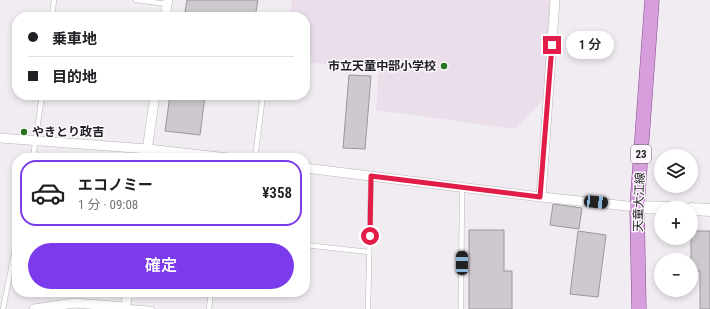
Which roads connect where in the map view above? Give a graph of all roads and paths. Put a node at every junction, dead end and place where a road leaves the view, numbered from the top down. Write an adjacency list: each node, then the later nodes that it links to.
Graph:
1 (54, 0): 6 (lane)
2 (136, 0): 5 (lane)
3 (555, 0): 20 (street)
4 (652, 0): 21 (main road, 天童大江線 / 23)
5 (167, 2): 7 (street)
6 (53, 12)
7 (166, 12)
8 (41, 100): 12 (lane)
9 (154, 100): 15 (street)
10 (262, 100): 16 (lane)
11 (0, 138): 12 (street)
12 (36, 141): 13 (lane); 14 (street)
13 (34, 153)
14 (138, 153)
15 (147, 153)
16 (256, 153)
17 (310, 169): 18 (street)
18 (371, 176): 19 (street); 26 (lane)
19 (462, 187): 20 (street); 36 (lane)
20 (540, 197): 21 (street)
21 (637, 207): 22 (street); 37 (main road, 天童大江線 / 23)
22 (654, 208)
23 (698, 209): 24 (street)
24 (710, 210)
25 (310, 246): 26 (lane)
26 (369, 252): 35 (lane)
27 (12, 264): 31 (lane)
28 (127, 297): 30 (street)
29 (210, 297): 34 (lane)
30 (125, 308): 32 (street); 33 (lane)
31 (3, 309)
32 (34, 309)
33 (152, 309)
34 (209, 309)
35 (368, 309)
36 (462, 309)
37 (639, 309)

